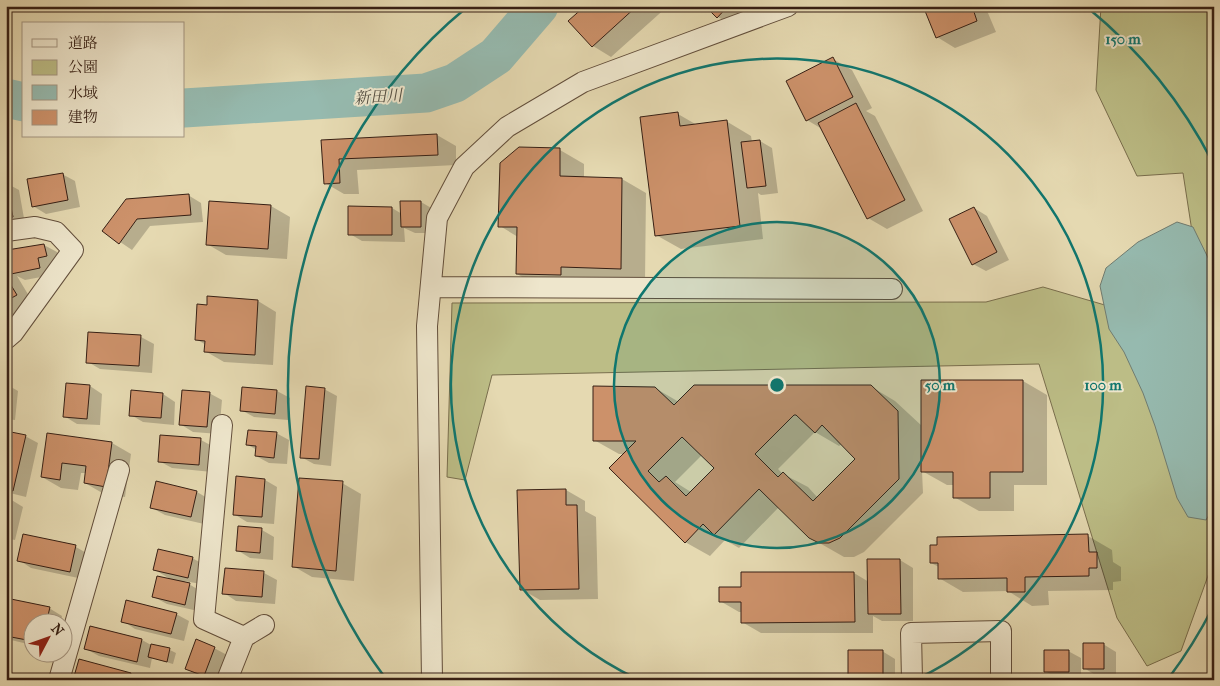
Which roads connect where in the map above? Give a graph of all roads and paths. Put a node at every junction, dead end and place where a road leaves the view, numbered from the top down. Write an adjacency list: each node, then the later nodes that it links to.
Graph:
1 (788, 6): 3 (street)
2 (6, 231): 5 (street)
3 (431, 287): 4 (street); 12 (street)
4 (892, 289)
5 (6, 338)
6 (222, 425): 9 (street)
7 (119, 470): 10 (street)
8 (264, 625): 9 (street)
9 (244, 637): 11 (street)
10 (59, 680)
11 (227, 680)
12 (432, 680)
13 (912, 680): 14 (street)
14 (1001, 680)

